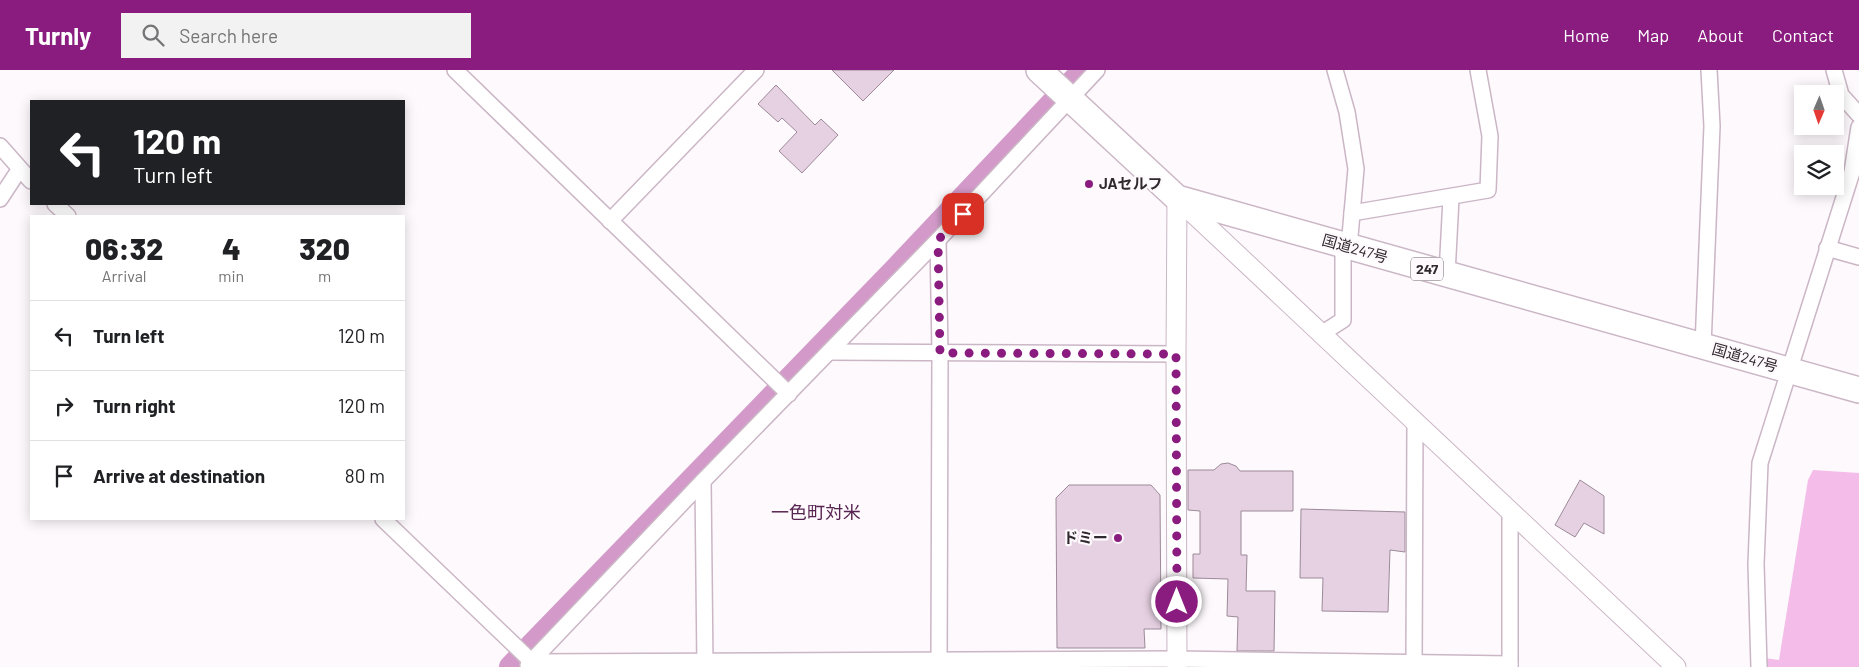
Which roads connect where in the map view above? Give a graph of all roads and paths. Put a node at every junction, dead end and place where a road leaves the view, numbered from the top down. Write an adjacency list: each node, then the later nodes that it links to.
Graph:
1 (455, 70): 21 (street)
2 (756, 70): 21 (street)
3 (1039, 70): 9 (highway, 国道247号 / 247)
4 (1097, 70): 9 (street)
5 (1335, 70): 19 (street)
6 (1478, 70): 16 (street)
7 (1709, 70): 28 (street)
8 (1834, 70): 10 (street)
9 (1070, 99): 15 (highway, 国道247号 / 247); 22 (street)
10 (1859, 116)
11 (1859, 127): 24 (street)
12 (0, 146): 13 (street)
13 (20, 170): 14 (street); 17 (street)
14 (30, 180)
15 (1177, 198): 23 (highway, 国道247号 / 247); 27 (street); 31 (street)
16 (1451, 198): 19 (street); 26 (street)
17 (0, 200)
18 (56, 205): 20 (street)
19 (1352, 213): 23 (street)
20 (67, 215)
21 (610, 221): 34 (street)
22 (938, 240): 29 (street); 30 (street)
23 (1346, 246): 26 (highway, 国道247号 / 247); 27 (street)
24 (1827, 248): 25 (street); 32 (street)
25 (1859, 257)
26 (1447, 274): 28 (highway, 国道247号 / 247)
27 (1320, 334): 35 (street)
28 (1703, 346): 32 (highway, 国道247号 / 247)
29 (829, 352): 30 (street); 34 (street)
30 (940, 353): 31 (street); 42 (street)
31 (1176, 354): 39 (street)
32 (1788, 370): 33 (highway, 国道247号 / 247); 48 (street)
33 (1859, 390)
34 (789, 394): 36 (street)
35 (1415, 423): 37 (street); 43 (street)
36 (703, 481): 40 (street); 45 (street)
37 (1510, 512): 46 (street); 47 (street)
38 (384, 520): 40 (street)
39 (1178, 663): 42 (street); 43 (street)
40 (529, 664): 44 (street)
41 (818, 664): 42 (street); 45 (street)
42 (939, 664)
43 (1414, 664): 46 (street)
44 (598, 665): 45 (street)
45 (705, 665)
46 (1510, 665)
47 (1676, 667)
48 (1759, 667)

